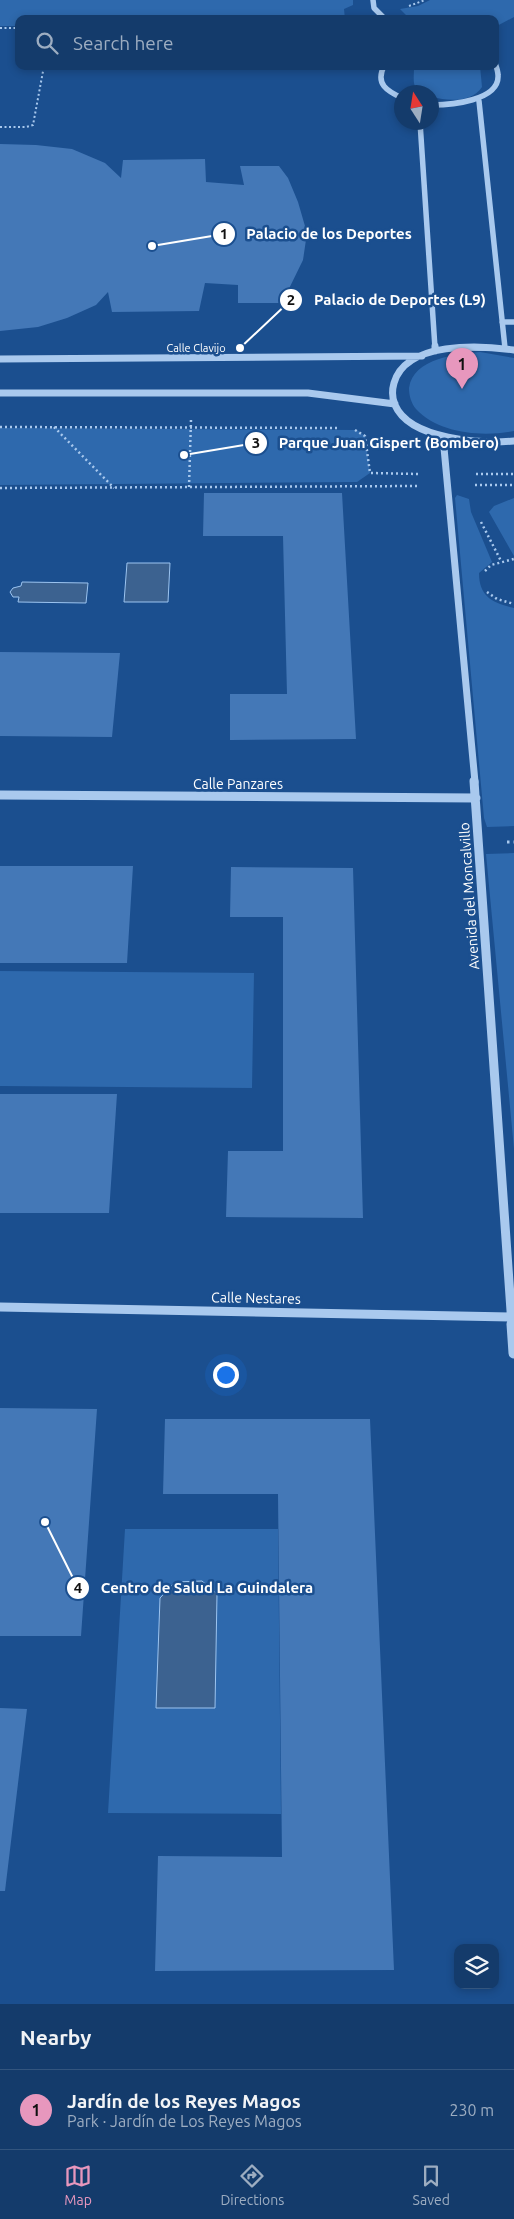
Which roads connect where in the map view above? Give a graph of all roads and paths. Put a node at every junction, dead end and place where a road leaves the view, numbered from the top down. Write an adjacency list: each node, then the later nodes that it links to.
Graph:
1 (373, 0): 2 (street)
2 (377, 15)
3 (0, 28): 4 (path)
4 (15, 28)
5 (499, 68): 8 (street)
6 (43, 70): 13 (path)
7 (382, 70): 10 (street)
8 (505, 75)
9 (503, 87): 11 (street)
10 (394, 93)
11 (479, 101): 12 (street); 16 (street)
12 (439, 105)
13 (0, 127)
14 (421, 130): 15 (street)
15 (432, 303): 16 (path); 21 (street)
16 (500, 303): 17 (street)
17 (502, 322): 18 (street); 19 (street)
18 (514, 322)
19 (505, 348): 20 (street); 21 (street)
20 (514, 350)
21 (435, 351): 22 (street)
22 (422, 356): 23 (street, Calle Clavijo); 27 (street)
23 (0, 359)
24 (0, 393): 25 (street)
25 (20, 393): 26 (street); 29 (path)
26 (192, 393): 27 (street); 30 (path)
27 (395, 404): 33 (street)
28 (0, 427): 29 (path)
29 (54, 427): 30 (path); 40 (path)
30 (191, 427): 31 (path); 38 (path)
31 (343, 428)
32 (350, 429): 35 (path)
33 (443, 437): 34 (street); 37 (street, Avenida del Moncalvillo)
34 (514, 441)
35 (370, 473)
36 (514, 485): 37 (path)
37 (448, 486): 38 (path); 48 (street, Avenida del Moncalvillo)
38 (190, 487): 40 (path)
39 (0, 488): 40 (path)
40 (114, 488)
41 (480, 518): 43 (path)
42 (514, 559): 43 (path)
43 (501, 561): 44 (path)
44 (482, 578)
45 (483, 586): 46 (path)
46 (514, 604)
47 (0, 796): 48 (street, Calle Panzares)
48 (476, 798): 50 (street, Avenida del Moncalvillo)
49 (0, 1307): 50 (street, Calle Nestares)
50 (511, 1317): 51 (street, Avenida del Moncalvillo)
51 (514, 1353)

